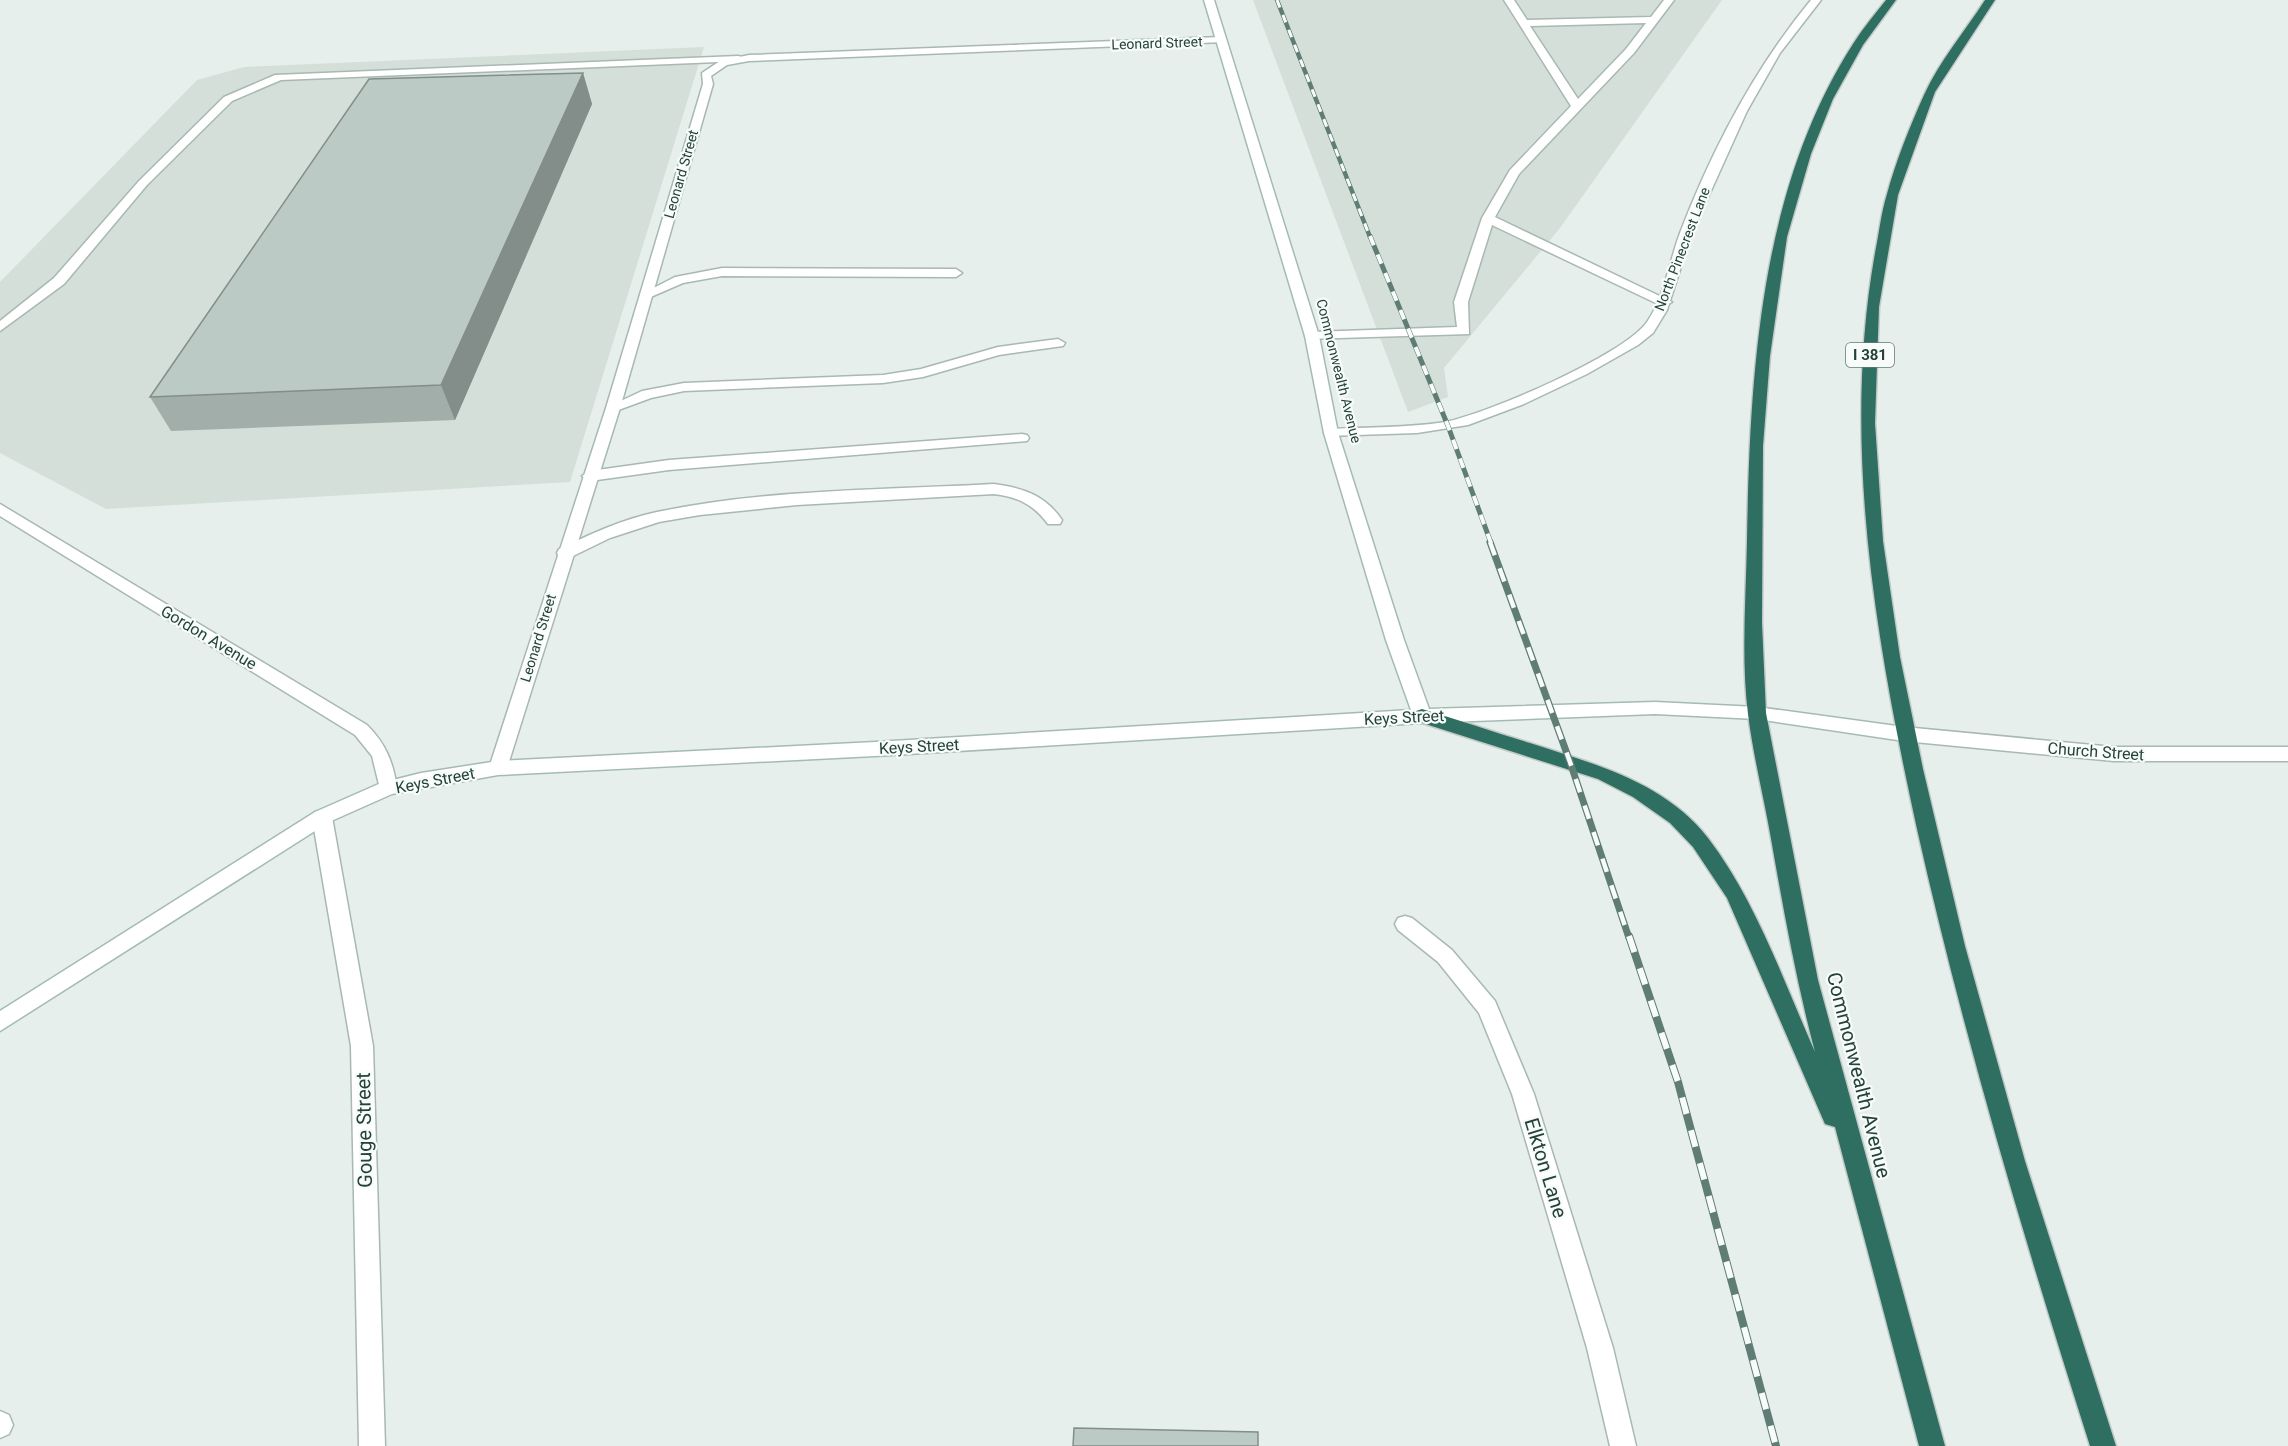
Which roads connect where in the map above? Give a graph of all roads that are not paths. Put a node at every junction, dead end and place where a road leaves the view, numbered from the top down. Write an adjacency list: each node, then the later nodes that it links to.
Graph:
1 (1209, 0): 9 (street, Commonwealth Avenue)
2 (1509, 0): 8 (street)
3 (1669, 0): 7 (street)
4 (1816, 0): 15 (street, North Pinecrest Lane)
5 (1891, 0): 26 (highway, Commonwealth Avenue)
6 (1990, 0): 28 (highway, I 381)
7 (1653, 20): 8 (street); 11 (street)
8 (1524, 23): 11 (street)
9 (1221, 40): 10 (street, Leonard Street); 17 (street, Commonwealth Avenue)
10 (738, 59): 14 (street, Leonard Street); 16 (street)
11 (1577, 107): 12 (street)
12 (1488, 218): 15 (street); 17 (street)
13 (956, 273): 14 (street)
14 (646, 295): 19 (street, Leonard Street)
15 (1665, 302): 20 (street, North Pinecrest Lane)
16 (0, 327)
17 (1312, 336): 20 (street, Commonwealth Avenue)
18 (1058, 343): 19 (street)
19 (613, 408): 22 (street, Leonard Street)
20 (1331, 433): 27 (street, Commonwealth Avenue)
21 (1022, 438): 22 (street)
22 (591, 476): 25 (street, Leonard Street)
23 (0, 509): 31 (street, Gordon Avenue)
24 (1054, 520): 25 (street)
25 (565, 553): 30 (street, Leonard Street)
26 (1757, 713): 27 (street, Keys Street); 28 (street, Keys Street); 35 (highway, Commonwealth Avenue)
27 (1422, 716): 30 (street, Keys Street); 35 (highway)
28 (1904, 734): 29 (street, Church Street); 39 (highway)
29 (2288, 754)
30 (498, 768): 31 (street, Keys Street)
31 (388, 788): 32 (street, Keys Street)
32 (322, 817): 34 (street, Keys Street); 36 (street, Gouge Street)
33 (1405, 924): 37 (street, Elkton Lane)
34 (0, 1022)
35 (1856, 1167): 38 (highway, Commonwealth Avenue)
36 (372, 1446)
37 (1623, 1446)
38 (1932, 1446)
39 (2103, 1446)

